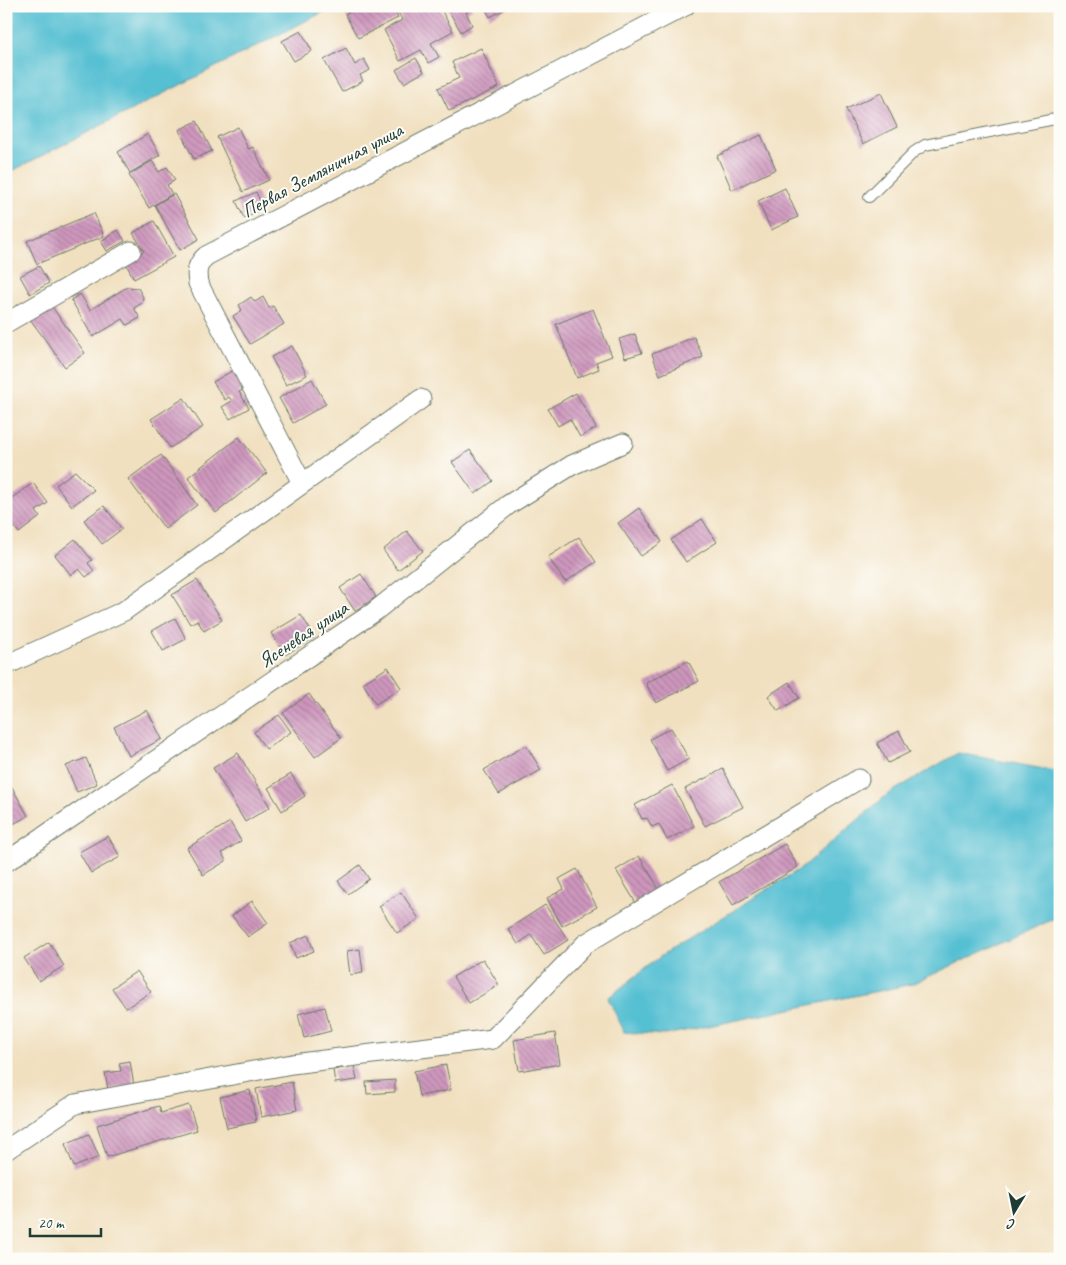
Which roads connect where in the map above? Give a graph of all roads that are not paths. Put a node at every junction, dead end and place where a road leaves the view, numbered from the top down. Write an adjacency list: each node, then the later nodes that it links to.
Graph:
1 (685, 6): 8 (street, Первая Земляничная улица)
2 (1060, 118): 3 (lane)
3 (869, 197)
4 (131, 251): 5 (street)
5 (6, 323)
6 (421, 399): 8 (street)
7 (623, 443): 11 (street, Ясеневая улица)
8 (302, 482): 9 (street)
9 (6, 665)
10 (859, 779): 12 (street)
11 (6, 862)
12 (6, 1150)

